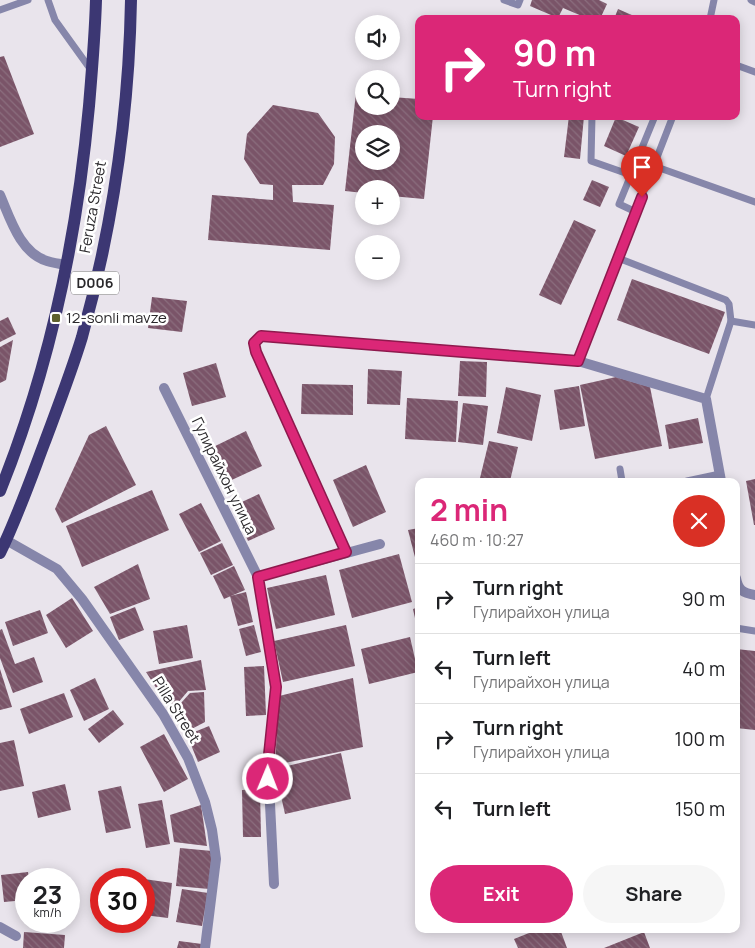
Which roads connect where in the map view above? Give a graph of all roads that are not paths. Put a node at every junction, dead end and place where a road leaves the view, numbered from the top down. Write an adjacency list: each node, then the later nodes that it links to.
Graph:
1 (28, 0): 10 (lane)
2 (48, 0): 14 (lane)
3 (96, 0): 14 (main road, Feruza Street / D006)
4 (131, 0): 35 (main road, Feruza Street / D006)
5 (504, 0): 6 (lane)
6 (520, 0)
7 (714, 0): 12 (lane)
8 (751, 0): 9 (lane)
9 (755, 2)
10 (14, 3): 11 (lane)
11 (0, 10)
12 (711, 15)
13 (740, 66): 15 (lane)
14 (92, 72): 25 (main road, Feruza Street / D006)
15 (755, 72)
16 (592, 120): 20 (lane)
17 (653, 120): 20 (lane)
18 (671, 120): 19 (lane)
19 (654, 166): 22 (lane); 23 (lane)
20 (631, 175): 23 (lane)
21 (0, 195): 25 (street)
22 (755, 202)
23 (636, 212): 24 (lane)
24 (618, 258): 26 (lane); 28 (lane)
25 (67, 265): 34 (main road, Feruza Street / D006)
26 (731, 321): 27 (lane); 30 (lane)
27 (755, 325)
28 (578, 361): 30 (street); 37 (street)
29 (164, 388): 39 (street, Гулирайхон улица)
30 (706, 399): 32 (street)
31 (620, 469): 33 (lane)
32 (720, 477)
33 (622, 478)
34 (0, 491)
35 (6, 540): 38 (main road, Feruza Street / D006); 47 (street, Pilla Street)
36 (380, 544): 37 (street)
37 (346, 552): 39 (street)
38 (0, 553)
39 (258, 577): 44 (street, Гулирайхон улица)
40 (740, 590): 41 (street)
41 (755, 594)
42 (740, 629): 43 (lane)
43 (755, 631)
44 (274, 884)
45 (0, 927): 46 (street)
46 (16, 936)
47 (206, 948)

